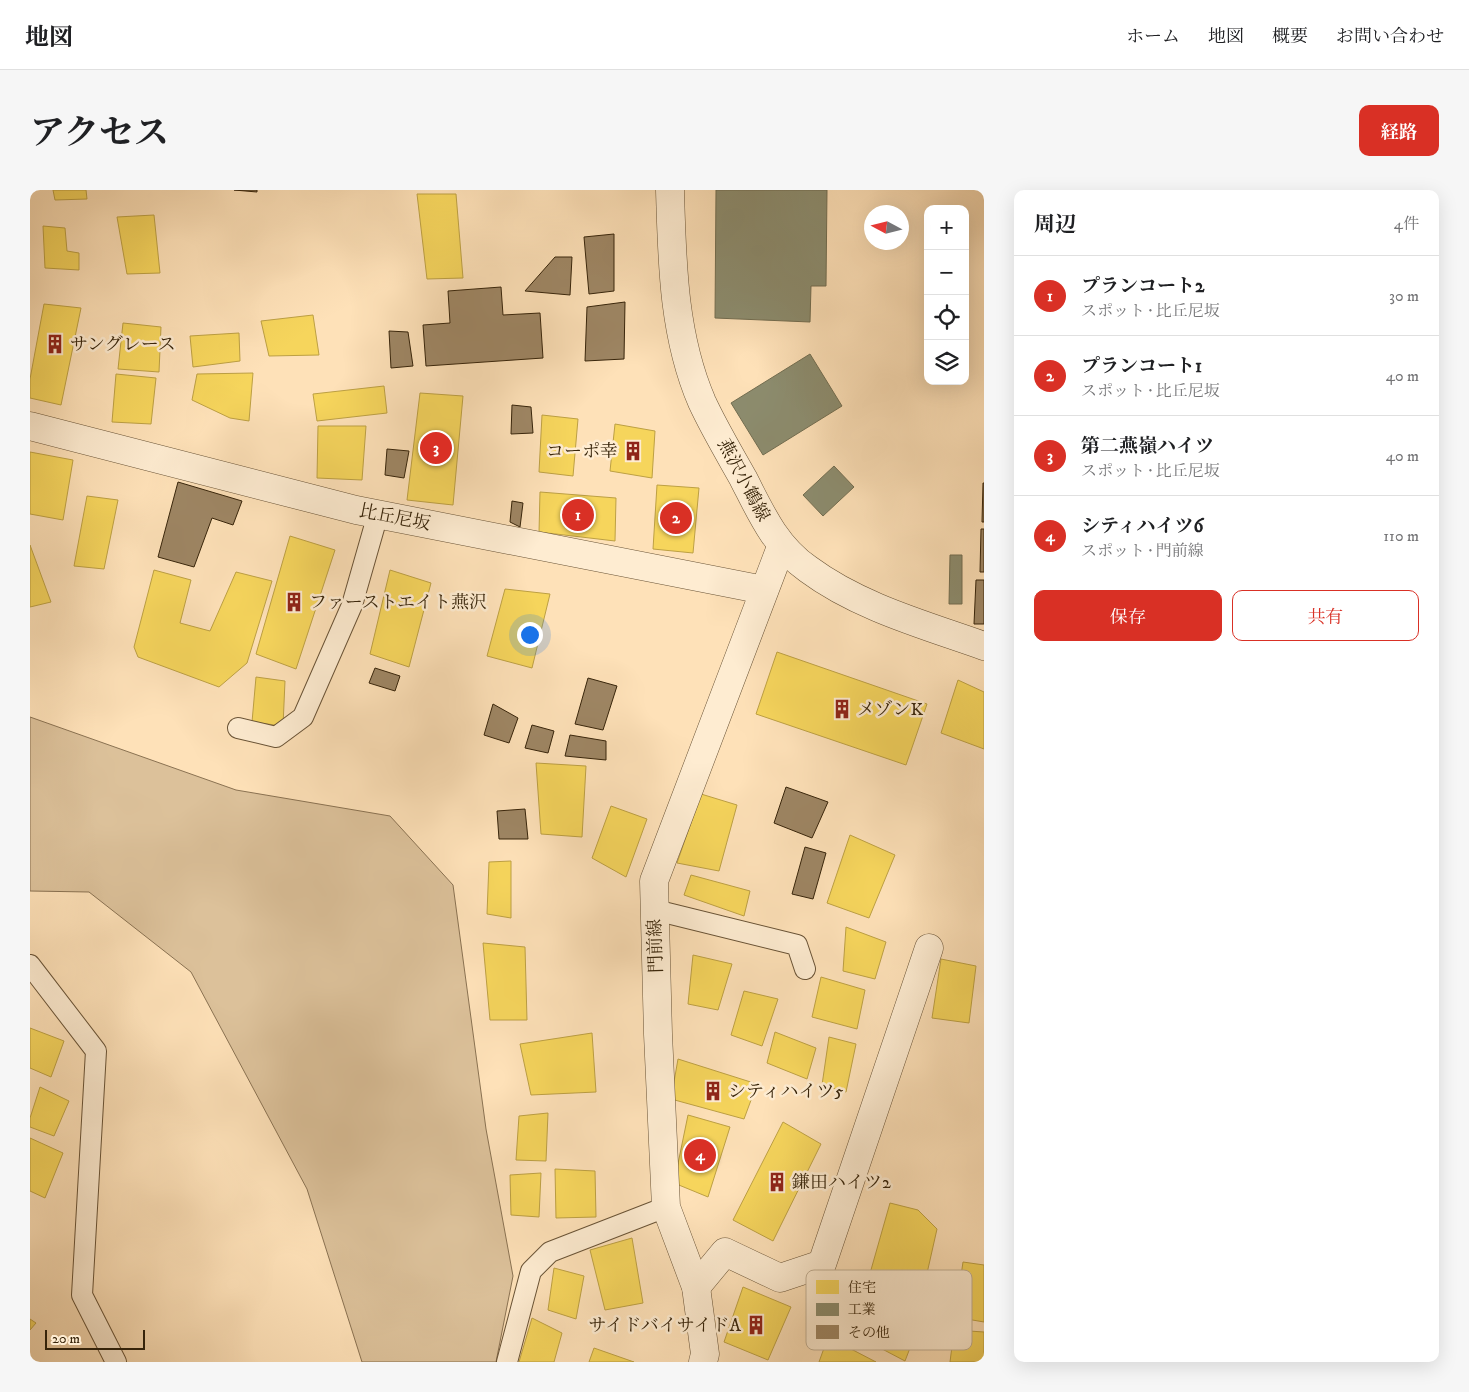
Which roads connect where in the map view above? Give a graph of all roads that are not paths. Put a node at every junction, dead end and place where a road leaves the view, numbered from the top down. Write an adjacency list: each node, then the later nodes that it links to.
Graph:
1 (670, 190): 4 (street, 燕沢小鶴線)
2 (30, 426): 3 (street, 比丘尼坂)
3 (378, 514): 5 (street, 比丘尼坂); 7 (lane)
4 (781, 547): 5 (street, 門前線); 6 (street, 燕沢小鶴線)
5 (764, 590): 8 (street, 門前線)
6 (984, 646)
7 (238, 728)
8 (654, 910): 11 (lane); 12 (street, 門前線)
9 (929, 948): 13 (street)
10 (30, 965): 14 (lane)
11 (805, 969)
12 (666, 1207): 13 (street, 門前線); 15 (lane)
13 (696, 1287): 16 (street, 門前線)
14 (116, 1362)
15 (507, 1362)
16 (703, 1362)

